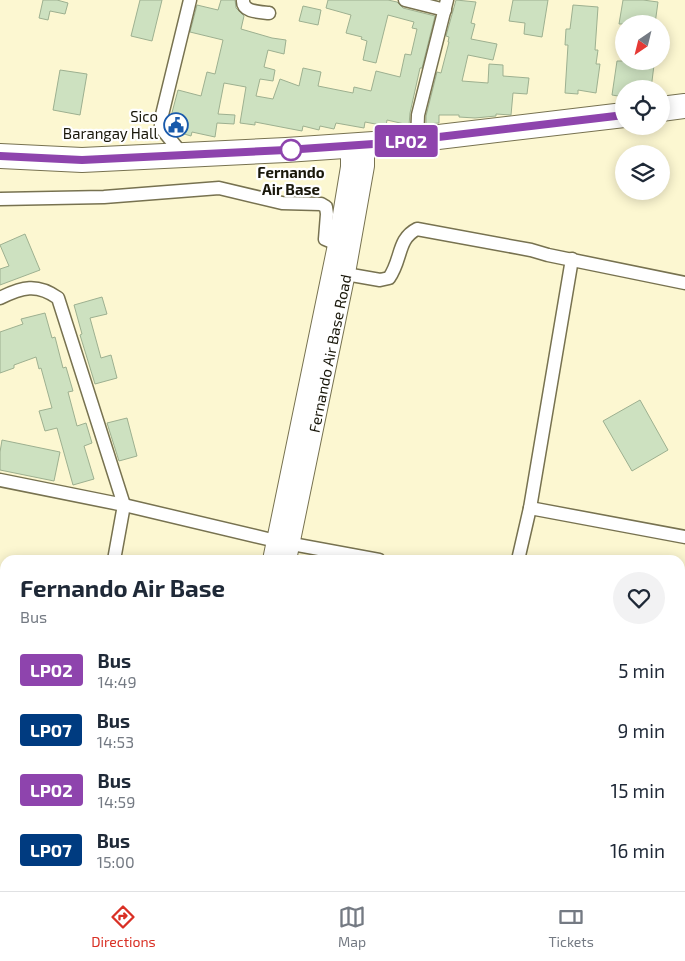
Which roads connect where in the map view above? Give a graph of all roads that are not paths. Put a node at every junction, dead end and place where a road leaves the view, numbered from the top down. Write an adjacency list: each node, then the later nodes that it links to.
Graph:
1 (190, 0): 11 (street)
2 (243, 0): 5 (street)
3 (405, 0): 4 (street)
4 (446, 5): 9 (street)
5 (268, 14)
6 (685, 106): 7 (highway)
7 (670, 108)
8 (615, 116): 9 (highway)
9 (417, 140): 10 (highway)
10 (357, 146): 11 (highway); 14 (street, Fernando Air Base Road)
11 (183, 155): 12 (highway)
12 (0, 156)
13 (0, 199): 14 (street)
14 (344, 246): 16 (street, Fernando Air Base Road)
15 (572, 259): 16 (street); 17 (street); 21 (street)
16 (339, 273): 23 (street, Fernando Air Base Road)
17 (685, 283)
18 (0, 298): 20 (street)
19 (1, 484): 20 (street)
20 (124, 504): 23 (street); 24 (street)
21 (530, 508): 22 (street); 26 (street)
22 (685, 537)
23 (285, 548): 25 (street)
24 (115, 555)
25 (340, 555)
26 (519, 555)

